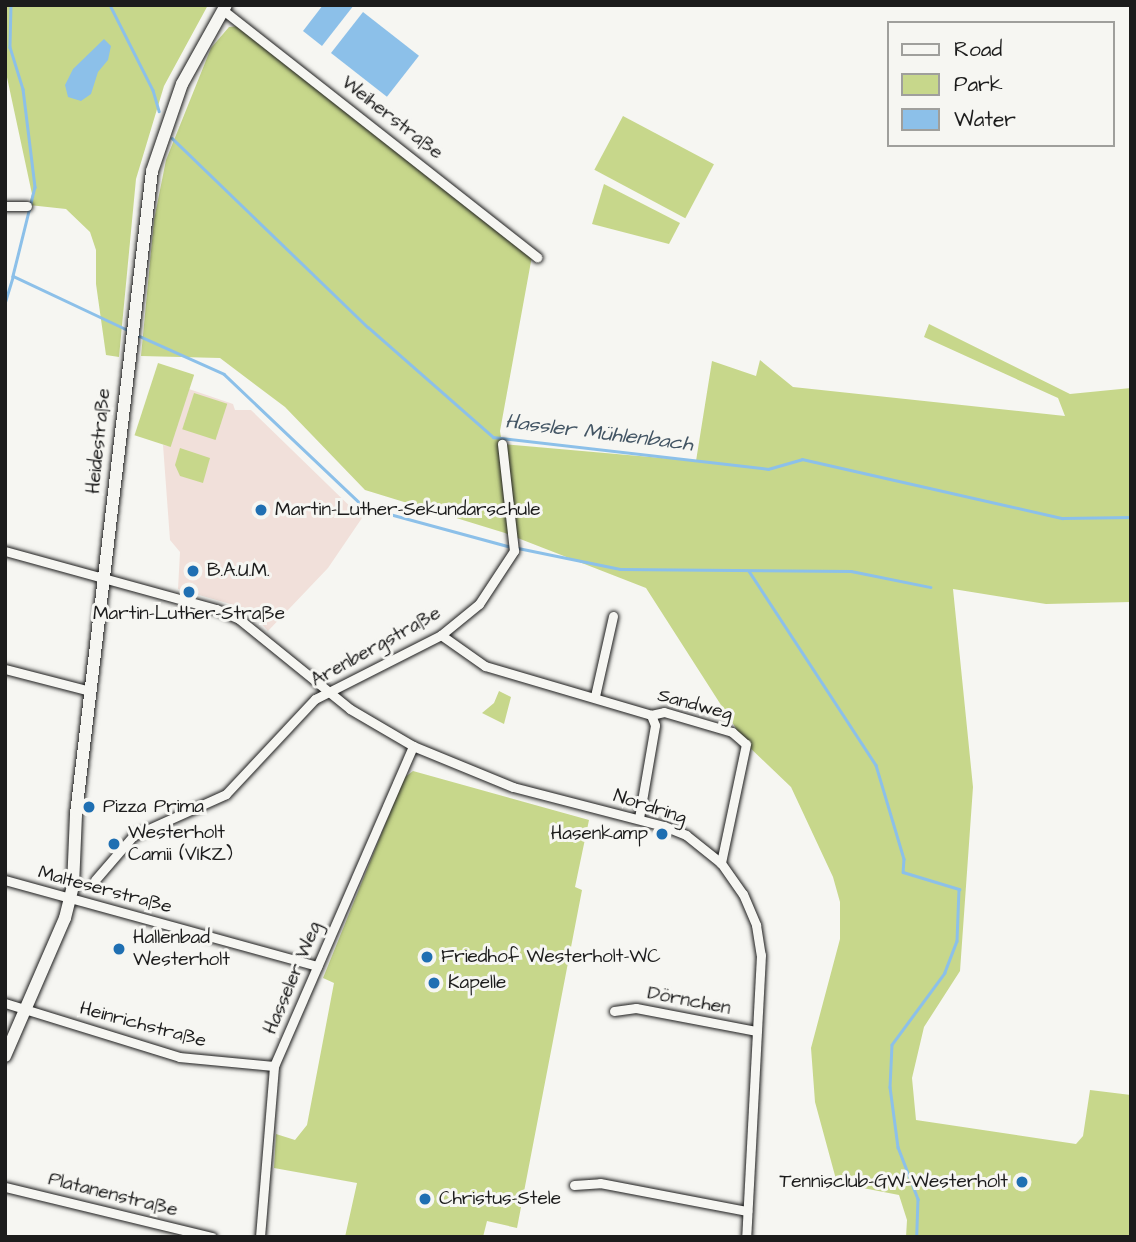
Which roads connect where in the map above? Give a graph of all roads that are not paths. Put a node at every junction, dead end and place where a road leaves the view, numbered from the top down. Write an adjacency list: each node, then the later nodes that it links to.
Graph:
1 (224, 8): 4 (street, Weiherstraße); 7 (main road, Heidestraße)
2 (5, 206): 3 (street)
3 (27, 206)
4 (537, 257)
5 (502, 444): 9 (street, Arenbergstraße)
6 (5, 551): 7 (street)
7 (103, 576): 11 (main road, Heidestraße); 12 (street)
8 (613, 616): 13 (street)
9 (441, 635): 12 (street, Arenbergstraße); 13 (street, Sandweg)
10 (5, 669): 11 (street)
11 (90, 691): 20 (main road, Heidestraße)
12 (329, 692): 15 (street, Nordring); 19 (street, Arenbergstraße)
13 (595, 696): 14 (street, Sandweg)
14 (651, 715): 16 (street); 17 (street, Sandweg)
15 (413, 746): 16 (street, Nordring); 21 (street, Hasseler Weg)
16 (639, 818): 17 (street, Nordring)
17 (721, 863): 25 (street, Nordring)
18 (5, 880): 20 (street, Malteserstraße)
19 (94, 880)
20 (71, 898): 21 (street, Malteserstraße); 23 (main road, Heidestraße)
21 (317, 966): 27 (street, Hasseler Weg)
22 (5, 1003): 23 (street, Heinrichstraße)
23 (25, 1009): 26 (main road, Heidestraße); 27 (street, Heinrichstraße)
24 (614, 1011): 25 (street, Dörnchen)
25 (757, 1031): 30 (street, Nordring)
26 (5, 1056)
27 (274, 1066): 32 (street, Hasseler Weg)
28 (575, 1185): 30 (street)
29 (5, 1187): 31 (street, Platanenstraße)
30 (747, 1211): 33 (street, Nordring)
31 (212, 1237)
32 (260, 1237)
33 (746, 1237)

